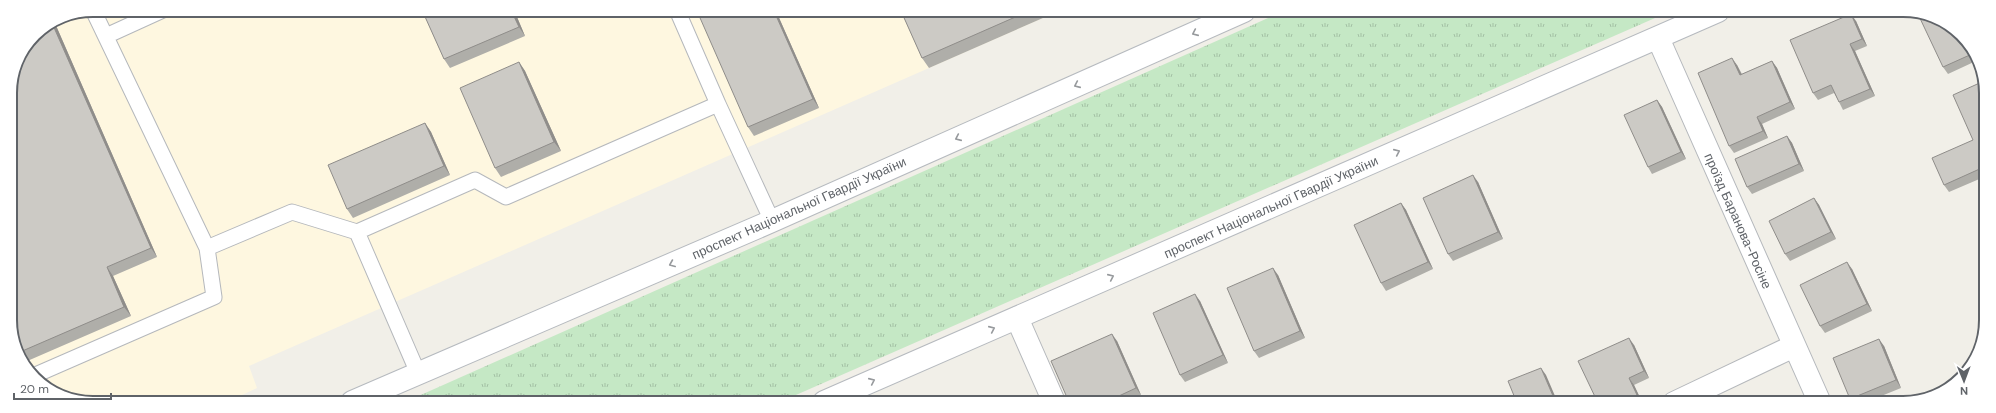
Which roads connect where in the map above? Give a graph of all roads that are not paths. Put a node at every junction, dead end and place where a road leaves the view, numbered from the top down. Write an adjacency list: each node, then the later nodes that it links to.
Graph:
1 (96, 17): 6 (lane)
2 (148, 17): 6 (lane)
3 (681, 17): 8 (lane)
4 (1231, 17): 9 (street, проспект Національної Гвардії України, one-way to 9)
5 (1705, 17): 7 (street, проспект Національної Гвардії України)
6 (106, 36): 11 (lane)
7 (1658, 38): 12 (street, проспект Національної Гвардії України, one-way to 7); 13 (street, проїзд Баранова-Росіне)
8 (718, 104): 9 (lane); 10 (lane)
9 (772, 221): 14 (street, проспект Національної Гвардії України, one-way to 14)
10 (357, 232): 11 (lane); 14 (lane)
11 (207, 248): 15 (lane)
12 (1017, 318): 17 (street, проспект Національної Гвардії України, one-way to 12); 18 (street)
13 (1794, 346): 19 (street); 20 (street, проїзд Баранова-Росіне)
14 (418, 373): 16 (street, проспект Національної Гвардії України)
15 (39, 374)
16 (366, 396)
17 (838, 396)
18 (1051, 396)
19 (1689, 396)
20 (1817, 396)

